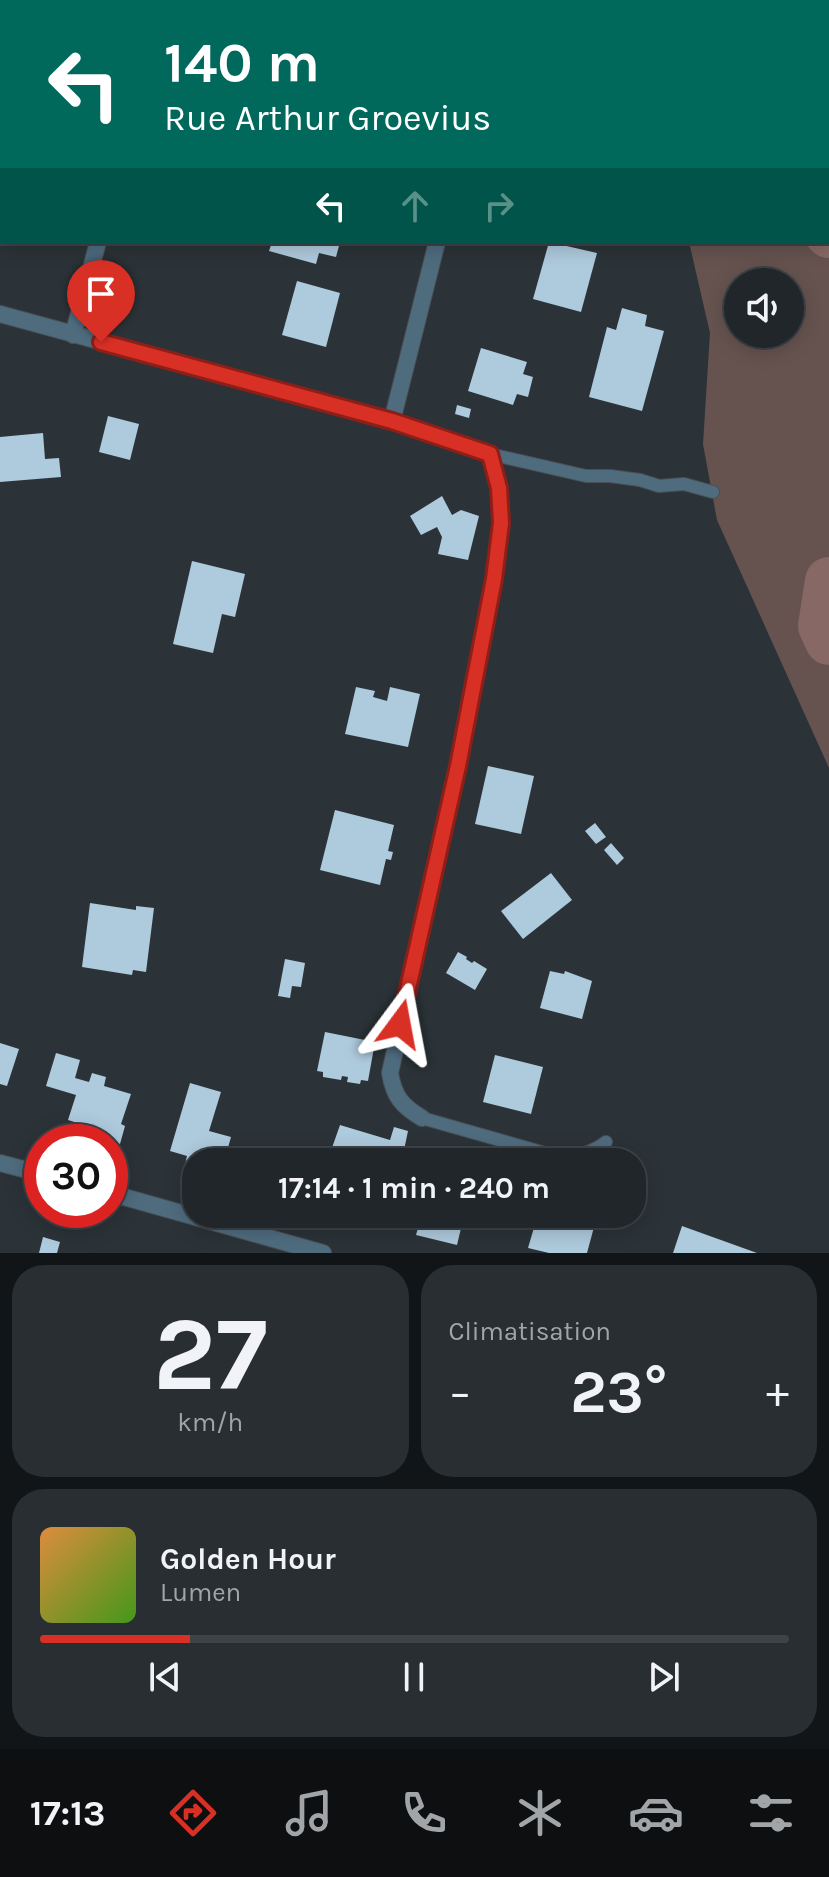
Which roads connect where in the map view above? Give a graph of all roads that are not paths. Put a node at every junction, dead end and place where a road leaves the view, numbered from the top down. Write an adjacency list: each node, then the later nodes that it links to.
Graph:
1 (97, 244): 4 (street)
2 (436, 244): 5 (street)
3 (0, 314): 4 (street)
4 (73, 335): 5 (street)
5 (392, 421): 6 (street)
6 (490, 454): 7 (lane); 8 (street)
7 (713, 492)
8 (422, 1118): 9 (lane)
9 (606, 1142)
10 (0, 1163): 11 (street)
11 (24, 1169)
12 (128, 1198): 13 (street)
13 (323, 1253)

